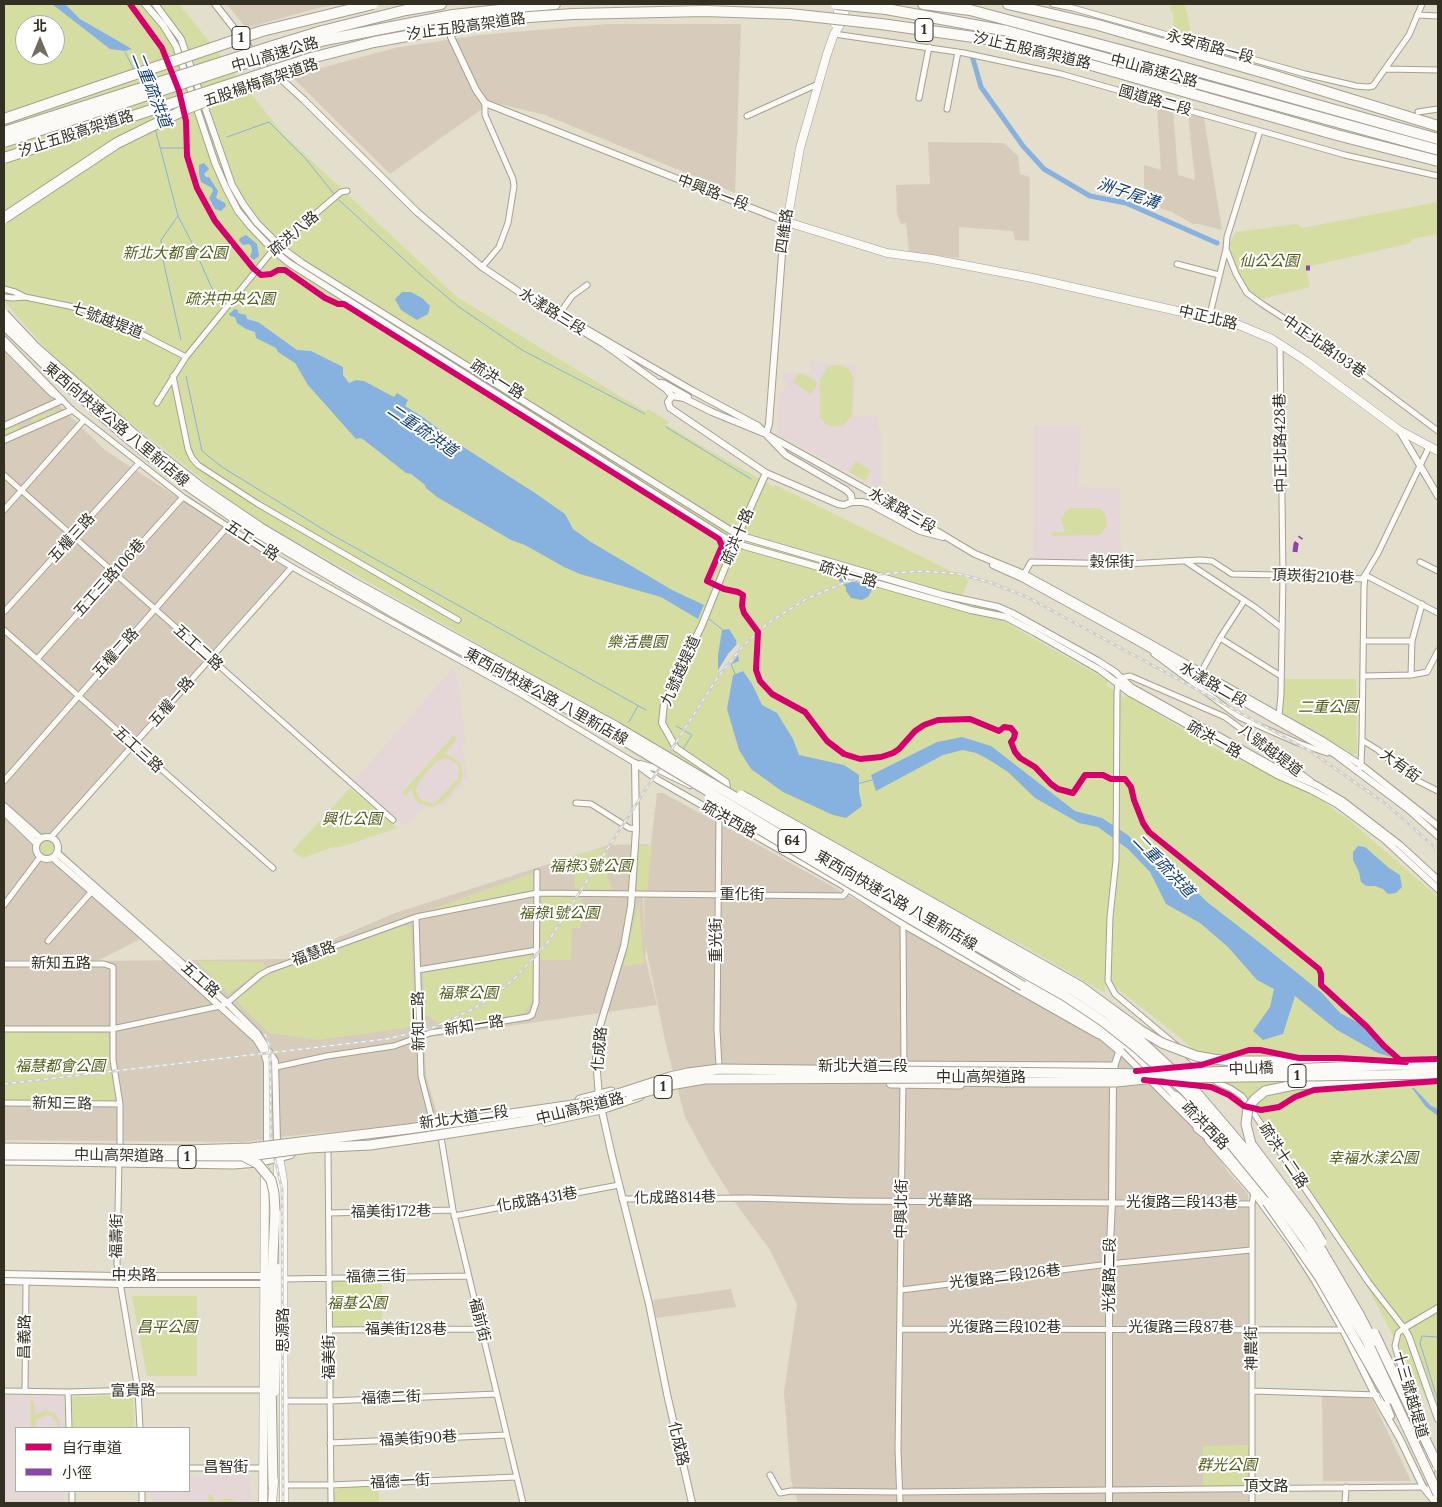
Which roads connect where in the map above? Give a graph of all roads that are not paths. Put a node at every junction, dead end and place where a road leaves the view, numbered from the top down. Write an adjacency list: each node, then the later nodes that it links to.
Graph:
1 (146, 4): 47 (street, 疏洪一路)
2 (156, 4): 45 (street, 疏洪一路)
3 (215, 4): 50 (street, 水漾路三段)
4 (373, 4): 23 (highway, 1, bridge)
5 (440, 4): 16 (highway, 中山高速公路 / 1)
6 (555, 4): 16 (highway, 中山高速公路 / 1)
7 (838, 4): 12 (highway, 中山高速公路 / 1, bridge); 15 (main road, 四維路)
8 (923, 4): 36 (highway, 中山高速公路 / 1)
9 (1008, 4): 33 (highway)
10 (1052, 4): 21 (street, 永安南路一段)
11 (1422, 4): 13 (street)
12 (851, 5): 15 (main road, 四維路); 38 (highway, 中山高速公路 / 1)
13 (1418, 15): 14 (street); 21 (street)
14 (1438, 16)
15 (834, 34): 19 (street, 國道路二段); 24 (main road, 四維路)
16 (324, 36): 35 (highway, 中山高速公路 / 1, bridge); 37 (highway, 中山高速公路 / 1, bridge)
17 (451, 37): 26 (street)
18 (395, 38): 39 (highway, 汐止五股高架道路 / 1, bridge); 40 (highway, 汐止五股高架道路 / 1, bridge); 43 (highway, 五股楊梅高架道路 / 1, bridge)
19 (929, 47): 20 (street, 國道路二段); 25 (street)
20 (961, 53): 27 (street); 34 (street, 國道路二段)
21 (1385, 69): 22 (street)
22 (1438, 70)
23 (112, 82): 30 (highway, 1); 32 (highway, 1)
24 (818, 84): 31 (street); 44 (main road, 四維路)
25 (919, 98)
26 (485, 103): 44 (street, 中興路一段); 50 (street)
27 (947, 109)
28 (1438, 109): 29 (street)
29 (1418, 112)
30 (4, 114)
31 (747, 116)
32 (4, 119)
33 (1438, 126)
34 (1260, 131): 41 (street, 國道路二段); 46 (street)
35 (4, 132)
36 (1438, 139)
37 (4, 142)
38 (1438, 150)
39 (4, 158)
40 (1438, 161)
41 (1438, 176)
42 (347, 190): 45 (street, 疏洪八路)
43 (4, 218)
44 (787, 222): 48 (main road, 中興路一段); 75 (street, 四維路)
45 (279, 245): 47 (street, 疏洪八路); 91 (street, 疏洪一路)
46 (1226, 249): 51 (street); 74 (street, 中正北路193巷)
47 (272, 250): 63 (street, 疏洪八路); 91 (street, 疏洪一路)
48 (946, 261): 58 (main road, 中正北路)
49 (1177, 264): 51 (street)
50 (482, 267): 57 (street, 水漾路三段)
51 (1219, 275): 58 (street)
52 (587, 285): 57 (street)
53 (4, 289): 55 (street, 七號越堤道)
54 (4, 297): 55 (street, 七號越堤道)
55 (25, 297): 63 (street, 七號越堤道)
56 (4, 314): 117 (main road, 東西向快速公路 八里新店線 / 64, bridge)
57 (558, 316): 65 (street, 水漾路三段); 75 (street)
58 (1209, 318): 61 (main road, 中正北路)
59 (4, 325): 131 (main road, 東西向快速公路 八里新店線 / 64, bridge)
60 (4, 339): 67 (street, 五工一路)
61 (1280, 345): 73 (main road, 中正北路); 100 (street, 中正北路428巷)
62 (4, 346): 67 (street, 五工一路)
63 (186, 356): 64 (street, 疏洪八路)
64 (174, 376): 68 (street, 疏洪八路); 107 (street)
65 (656, 382): 66 (street, 水漾路三段); 69 (street)
66 (672, 396): 69 (street, 水漾路三段); 81 (street)
67 (62, 400): 70 (street, 五工一路); 72 (street)
68 (157, 403)
69 (696, 404): 75 (street, 水漾路三段)
70 (72, 410): 71 (street, 五工一路); 76 (street)
71 (84, 420): 79 (street, 五工一路); 83 (street)
72 (4, 426)
73 (1398, 430): 77 (main road, 中正北路); 80 (street)
74 (1438, 431)
75 (766, 434): 86 (street); 90 (street, 水漾路三段)
76 (4, 440)
77 (1429, 447): 78 (main road, 中正北路); 80 (street)
78 (1438, 451)
79 (139, 463): 85 (street, 五工一路); 89 (street, 五權三路)
80 (1420, 465): 84 (street); 98 (street)
81 (766, 473): 86 (street); 91 (street, 疏洪十路)
82 (4, 475): 83 (street, 五工二路)
83 (21, 490): 87 (street); 89 (street, 五工二路)
84 (1438, 496)
85 (183, 497): 88 (street, 五工一路); 97 (street, 五工三路106巷)
86 (852, 502): 90 (street)
87 (4, 510)
88 (228, 526): 95 (street, 五工一路); 104 (street, 五權二路)
89 (72, 537): 97 (street, 五工二路); 105 (street, 五權三路)
90 (949, 538): 99 (street, 水漾路二段)
91 (737, 539): 102 (street, 疏洪十路); 122 (street, 疏洪一路)
92 (1185, 561): 93 (street, 穀保街); 99 (street, 穀保街); 101 (street)
93 (1212, 561): 100 (street, 頂崁街210巷)
94 (1420, 562): 96 (street)
95 (292, 567): 116 (street, 五權一路); 130 (street, 五工一路)
96 (1438, 571)
97 (114, 573): 104 (street, 五工二路); 115 (street, 五工三路106巷)
98 (1365, 575): 100 (street, 頂崁街210巷); 103 (street, 頂崁街210巷); 111 (street)
99 (1023, 576): 113 (street, 水漾路二段); 118 (street, 水漾路二段)
100 (1283, 576): 108 (street, 中正北路428巷)
101 (1244, 601): 108 (street); 110 (street)
102 (712, 602): 130 (street, 九號越堤道)
103 (1422, 604): 106 (street, 頂崁街210巷); 112 (street)
104 (155, 610): 116 (street, 五工二路); 123 (street, 五權二路)
105 (4, 612)
106 (1438, 612)
107 (458, 620)
108 (1282, 628): 120 (street, 中正北路428巷)
109 (4, 630): 115 (street, 五工三路)
110 (1220, 638): 118 (street); 120 (street)
111 (1364, 641): 112 (street); 121 (street)
112 (1412, 641): 119 (street)
113 (1140, 643): 118 (street, 水漾路二段); 124 (street, 八號越堤道)
114 (1438, 651): 119 (street)
115 (38, 659): 123 (street, 五工三路)
116 (210, 659): 128 (street, 五權一路); 140 (street, 五工二路)
117 (508, 667): 146 (main road, bridge); 255 (main road, 東西向快速公路 八里新店線 / 64, bridge)
118 (1200, 674): 125 (street, 水漾路二段); 129 (street, 水漾路二段)
119 (1411, 675): 121 (street)
120 (1281, 676): 125 (street, 中正北路428巷)
121 (1363, 676): 127 (street)
122 (1120, 681): 126 (street, 八號越堤道); 134 (street, 疏洪一路); 154 (street, 疏洪一路); 226 (street, 疏洪十二路)
123 (78, 696): 128 (street, 五工三路); 133 (street, 五權二路)
124 (1228, 709): 126 (street, 八號越堤道); 129 (street, 八號越堤道)
125 (1279, 716): 132 (street, 水漾路二段)
126 (1225, 717): 134 (street, 八號越堤道)
127 (1362, 740): 132 (street); 135 (street, 大有街)
128 (134, 746): 144 (street, 五權一路); 149 (street, 五工三路)
129 (1336, 756): 132 (street, 水漾路二段)
130 (635, 763): 139 (street, 疏洪西路); 142 (street, 化成路)
131 (671, 769): 172 (main road, bridge); 264 (main road, 東西向快速公路 八里新店線 / 64, bridge)
132 (1360, 769): 141 (street, 水漾路二段); 143 (street, 水漾路二段)
133 (4, 781)
134 (1316, 784): 151 (street, 疏洪一路)
135 (1438, 791)
136 (576, 803): 142 (street)
137 (4, 806): 145 (street)
138 (4, 812): 145 (street)
139 (718, 814): 153 (street, 疏洪西路); 157 (street, 重光街)
140 (393, 820)
141 (1438, 826)
142 (636, 828): 156 (street, 化成路)
143 (1438, 836)
144 (51, 837): 145 (street); 147 (street)
145 (38, 841): 148 (street)
146 (844, 853): 172 (main road, bridge); 174 (main road, bridge)
147 (55, 855): 148 (street); 152 (street, 五工路)
148 (40, 857): 158 (street)
149 (273, 868)
150 (537, 872): 155 (street, 新知一路)
151 (1438, 880)
152 (94, 889): 162 (street); 167 (street, 五工路); 168 (street, 五工路)
153 (849, 889): 157 (street, 重化街); 159 (street, 疏洪西路); 161 (street, 疏洪西路)
154 (1438, 889)
155 (536, 893): 156 (street, 福慧路); 160 (street, 福慧路); 163 (street, 新知一路)
156 (632, 894): 157 (street, 重化街); 188 (street, 化成路)
157 (717, 894): 173 (street, 重光街)
158 (4, 905)
159 (906, 916): 161 (street, 中興北街); 172 (street, 疏洪西路)
160 (416, 917): 165 (street, 新知二路); 167 (street, 福慧路)
161 (902, 924): 172 (street, 疏洪西路); 177 (street, 中興北街)
162 (48, 941)
163 (536, 950): 165 (street); 171 (street, 新知一路)
164 (4, 964): 166 (street, 新知五路)
165 (418, 970): 171 (street, 新知二路)
166 (114, 972): 170 (street, 福壽街)
167 (227, 1003): 168 (street, 福慧路); 176 (street, 五工路)
168 (220, 1006): 170 (street, 福慧路); 199 (street, 五工路)
169 (4, 1029): 170 (street, 福慧路)
170 (112, 1029): 190 (street, 福壽街)
171 (419, 1037): 176 (street, 新知一路); 192 (street, 新知二路)
172 (1121, 1046): 179 (street, 光復路二段); 187 (street, 疏洪西路); 193 (street, 疏洪西路)
173 (719, 1066): 177 (main road, 新北大道二段 / 1); 188 (main road, 新北大道二段 / 1)
174 (1391, 1066): 175 (main road, 中山橋 / 1, bridge); 180 (main road, 中山橋 / 1, bridge)
175 (1438, 1066)
176 (276, 1067): 195 (street, 五工路)
177 (904, 1067): 178 (main road, 新北大道二段 / 1); 184 (street, 中興北街)
178 (917, 1067): 179 (main road, 1); 180 (main road, bridge)
179 (1113, 1067): 185 (street, 光復路二段)
180 (1155, 1076): 181 (main road, 中山橋 / 1, bridge); 182 (main road, 中山高架道路 / 1, bridge); 183 (main road, bridge); 188 (main road, 中山高架道路 / 1, bridge)
181 (1438, 1076): 231 (main road, bridge)
182 (962, 1078): 186 (main road, bridge); 196 (main road, 中山高架道路 / 1, bridge)
183 (915, 1082): 184 (main road, 新北大道二段 / 1); 185 (main road, 1)
184 (903, 1083): 186 (main road, 新北大道二段 / 1); 207 (street, 中興北街)
185 (1113, 1085): 208 (street, 光復路二段)
186 (646, 1094): 191 (main road, 新北大道二段 / 1)
187 (1175, 1096): 231 (main road, bridge); 241 (street, 疏洪西路)
188 (596, 1098): 191 (street, 化成路); 192 (main road, 新北大道二段 / 1); 195 (main road, bridge); 197 (main road, 中山高架道路 / 1, bridge)
189 (4, 1103): 190 (street, 新知三路)
190 (120, 1104): 200 (street, 福壽街)
191 (601, 1109): 194 (main road, 新北大道二段 / 1); 203 (street, 化成路)
192 (433, 1123): 195 (main road, 新北大道二段 / 1)
193 (1198, 1128): 204 (street, 疏洪西路); 265 (main road, bridge)
194 (440, 1137): 198 (main road, 新北大道二段 / 1); 211 (street, 福前街)
195 (277, 1144): 199 (main road); 201 (main road, 思源路)
196 (4, 1150): 197 (main road, 中山高架道路 / 1, bridge); 200 (main road, 1)
197 (186, 1150): 258 (main road, bridge)
198 (328, 1150): 201 (main road, 新北大道二段 / 1); 210 (street, 福美街)
199 (266, 1152): 200 (main road, 1); 201 (main road); 219 (main road, 思源路)
200 (119, 1154): 202 (main road, 1); 218 (street, 福壽街)
201 (279, 1156): 217 (main road, 思源路); 258 (main road, 思源路)
202 (4, 1160)
203 (619, 1185): 206 (street, 化成路); 211 (street, 化成路431巷)
204 (1254, 1193): 209 (street, 神農街); 230 (street, 疏洪西路)
205 (728, 1198): 206 (street, 化成路814巷); 207 (street, 光華路)
206 (622, 1199): 271 (street, 化成路)
207 (902, 1200): 208 (street, 光華路); 222 (street, 中興北街)
208 (1112, 1202): 209 (street, 光復路二段143巷); 213 (street, 光復路二段)
209 (1252, 1204): 212 (street, 神農街)
210 (329, 1213): 211 (street, 福美街172巷); 216 (street, 福美街)
211 (453, 1213): 215 (street, 福前街)
212 (1252, 1250): 213 (street, 光復路二段126巷); 227 (street, 神農街)
213 (1109, 1264): 222 (street, 光復路二段126巷); 225 (street, 光復路二段)
214 (4, 1274): 218 (street, 中央路)
215 (468, 1276): 216 (street, 福德三街); 229 (street, 福前街)
216 (329, 1278): 217 (street, 福德三街); 228 (street, 福美街)
217 (284, 1279): 242 (main road, 思源路)
218 (119, 1280): 219 (street, 中央路); 221 (street, 中央路); 233 (street, 福壽街)
219 (264, 1280): 232 (main road, 思源路)
220 (4, 1281): 221 (street, 中央路)
221 (26, 1282): 236 (street, 昌義路)
222 (901, 1290): 224 (street, 中興北街)
223 (1438, 1308): 226 (street)
224 (901, 1328): 225 (street, 光復路二段102巷); 263 (street, 中興北街)
225 (1109, 1328): 227 (street, 光復路二段87巷); 262 (street, 光復路二段)
226 (1404, 1328): 244 (street); 264 (street, 十三號越堤道)
227 (1251, 1329): 230 (street, 光復路二段87巷); 237 (street, 神農街)
228 (330, 1330): 229 (street, 福美街128巷); 243 (street, 福美街)
229 (482, 1330): 239 (street, 福前街)
230 (1343, 1330): 240 (street, 疏洪西路)
231 (1377, 1340): 250 (main road, bridge)
232 (264, 1373): 234 (main road, 思源路); 267 (main road, 思源路)
233 (138, 1390): 234 (street, 富貴路); 238 (street, 富貴路); 246 (street, 福壽街)
234 (262, 1390): 252 (main road, 思源路)
235 (4, 1391): 236 (street, 富貴路)
236 (25, 1391): 238 (street, 富貴路)
237 (1253, 1391): 240 (street); 259 (street, 神農街)
238 (68, 1392): 245 (street)
239 (497, 1394): 243 (street, 福德二街); 247 (street, 福前街)
240 (1375, 1395): 241 (street); 248 (street, 疏洪西路)
241 (1382, 1395): 248 (street, 疏洪西路)
242 (284, 1401): 243 (street, 福德二街); 256 (main road, 思源路)
243 (330, 1401): 249 (street, 福美街)
244 (1438, 1419)
245 (69, 1427)
246 (140, 1427)
247 (506, 1435): 249 (street, 福美街90巷); 254 (street, 福前街)
248 (1400, 1439): 261 (street, 疏洪西路)
249 (330, 1443): 257 (street, 福美街)
250 (1438, 1466)
251 (190, 1468): 252 (street, 昌智街)
252 (262, 1468): 266 (main road, 思源路)
253 (770, 1475): 263 (street, 頂文路)
254 (516, 1477): 257 (street, 福德一街); 270 (street, 福前街)
255 (1438, 1480)
256 (284, 1485): 257 (street, 福德一街); 268 (main road, 思源路)
257 (330, 1485): 269 (street, 福美街)
258 (273, 1486): 267 (main road, 思源路)
259 (1252, 1487): 260 (street, 頂文路); 262 (street, 頂文路); 274 (street, 神農街)
260 (1346, 1487): 261 (street, 頂文路); 275 (street)
261 (1423, 1487): 264 (street, 疏洪西路)
262 (1109, 1489): 263 (street, 頂文路); 273 (street, 光復路二段)
263 (900, 1492): 272 (street, 中興北街)
264 (1433, 1494): 276 (street); 277 (street, 疏洪西路)
265 (1438, 1498)
266 (263, 1503)
267 (272, 1503)
268 (284, 1503)
269 (331, 1503)
270 (523, 1503)
271 (692, 1503)
272 (900, 1503)
273 (1109, 1503)
274 (1252, 1503)
275 (1345, 1503)
276 (1430, 1503)
277 (1436, 1503)

